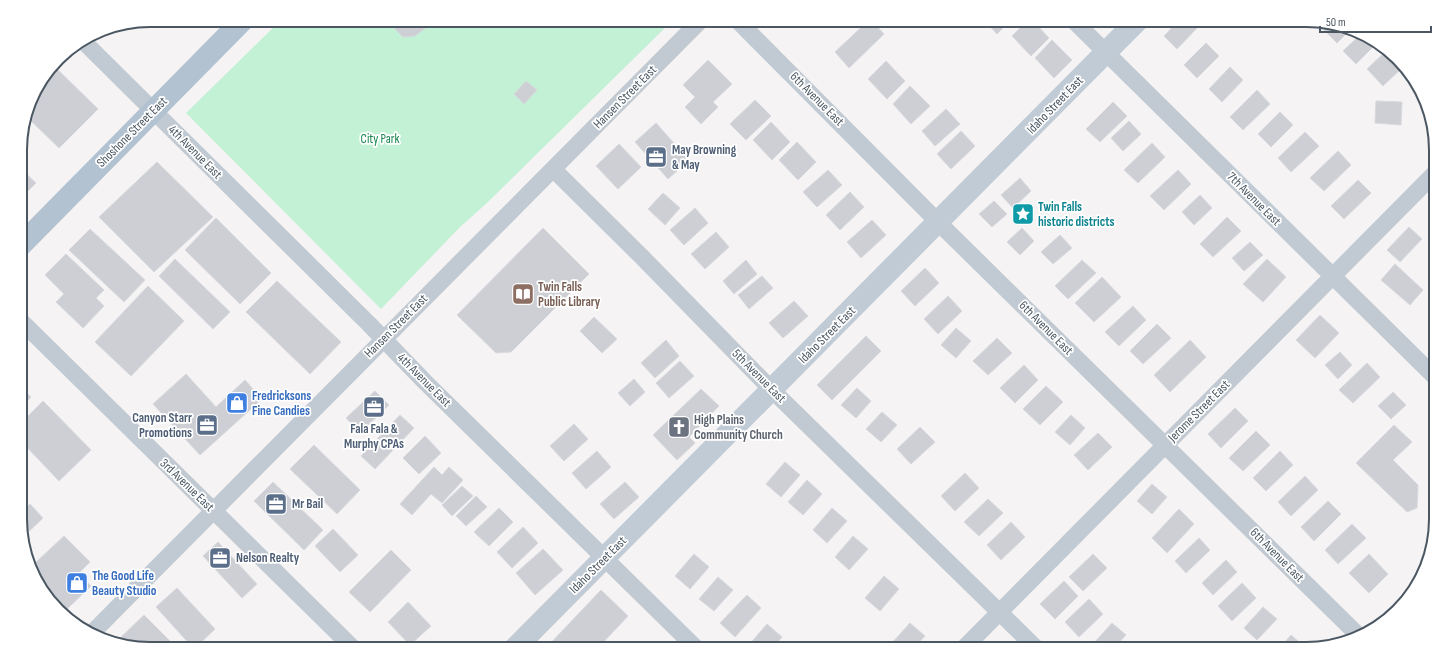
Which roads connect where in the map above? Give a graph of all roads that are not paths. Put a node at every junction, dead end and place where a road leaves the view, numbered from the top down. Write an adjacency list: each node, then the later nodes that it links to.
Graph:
1 (236, 27): 8 (main road, Shoshone Street East)
2 (694, 27): 9 (street, Hansen Street East)
3 (744, 27): 11 (street, 6th Avenue East)
4 (1080, 27): 7 (street, 7th Avenue East)
5 (1131, 27): 7 (street, Idaho Street East)
6 (88, 45): 8 (street, 4th Avenue East)
7 (1106, 52): 11 (street, Idaho Street East); 13 (street, 7th Avenue East)
8 (154, 110): 12 (main road, Shoshone Street East); 15 (street, 4th Avenue East)
9 (553, 169): 15 (street, Hansen Street East); 17 (street, 5th Avenue East)
10 (1429, 179): 13 (street, Jerome Street East)
11 (937, 221): 17 (street, Idaho Street East); 18 (street, 6th Avenue East)
12 (27, 238)
13 (1332, 276): 16 (street, 7th Avenue East); 18 (street, Jerome Street East)
14 (27, 327): 19 (street, 3rd Avenue East)
15 (384, 339): 19 (street, Hansen Street East); 20 (street, 4th Avenue East)
16 (1429, 371)
17 (772, 390): 20 (street, Idaho Street East); 21 (street, 5th Avenue East)
18 (1164, 445): 21 (street, Jerome Street East); 23 (street, 6th Avenue East)
19 (213, 510): 22 (street, Hansen Street East); 24 (street, 3rd Avenue East)
20 (605, 558): 25 (street, Idaho Street East); 26 (street, 4th Avenue East)
21 (999, 612): 27 (street, Jerome Street East); 28 (street, 5th Avenue East)
22 (95, 629)
23 (1354, 631)
24 (347, 642)
25 (521, 642)
26 (690, 642)
27 (970, 642)
28 (1030, 642)

